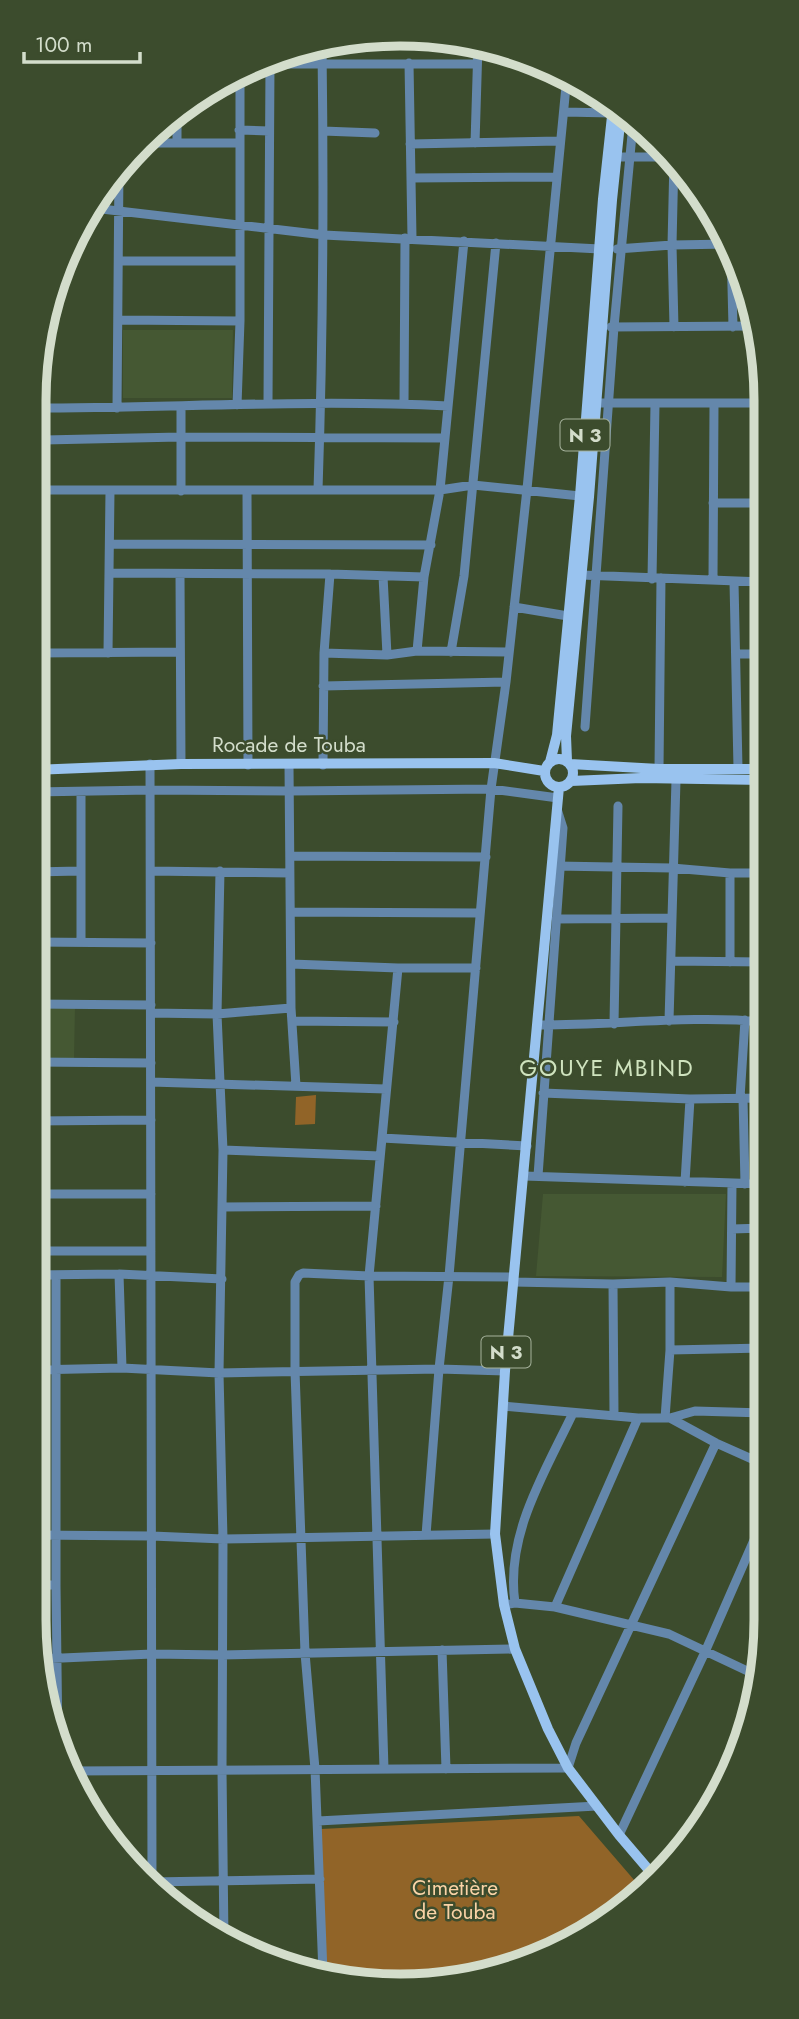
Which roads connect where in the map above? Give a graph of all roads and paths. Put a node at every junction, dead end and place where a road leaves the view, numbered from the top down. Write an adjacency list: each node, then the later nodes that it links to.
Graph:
1 (323, 54): 3 (street)
2 (478, 54): 6 (street)
3 (323, 63): 4 (street); 5 (street); 17 (street)
4 (410, 63): 6 (street); 25 (street)
5 (287, 64)
6 (477, 64): 24 (street)
7 (271, 70): 16 (street)
8 (240, 84): 15 (street)
9 (566, 88): 11 (street)
10 (604, 111): 11 (street)
11 (564, 112): 20 (street)
12 (614, 119): 45 (main road, N 3)
13 (615, 119): 26 (main road, N 3)
14 (177, 124): 22 (street)
15 (239, 131): 16 (street); 23 (street)
16 (269, 131): 36 (street)
17 (323, 131): 19 (street); 37 (street)
18 (632, 132): 28 (street)
19 (375, 133)
20 (559, 141): 24 (street); 30 (street)
21 (155, 143): 22 (street)
22 (177, 143): 23 (street)
23 (239, 143): 35 (street)
24 (475, 143): 25 (street)
25 (411, 144): 31 (street)
26 (616, 157): 28 (street); 45 (main road, N 3)
27 (658, 157): 28 (street)
28 (630, 158): 44 (street)
29 (674, 176): 41 (street)
30 (556, 177): 31 (street); 42 (street)
31 (411, 178): 38 (street)
32 (119, 184): 34 (street)
33 (101, 209): 34 (street)
34 (119, 211): 35 (street); 46 (street)
35 (239, 226): 36 (street); 47 (street)
36 (268, 229): 37 (street); 55 (street)
37 (324, 235): 38 (street); 58 (street)
38 (409, 238): 39 (street); 59 (street)
39 (464, 241): 40 (street); 64 (street)
40 (496, 243): 42 (street); 72 (street)
41 (672, 245): 43 (street); 44 (street); 53 (street)
42 (551, 246): 45 (street); 73 (street)
43 (718, 246)
44 (620, 249): 45 (street); 52 (street)
45 (604, 250): 52 (main road, N 3); 80 (main road, N 3)
46 (119, 261): 47 (street); 49 (street)
47 (239, 261): 50 (street)
48 (731, 275): 54 (street)
49 (118, 320): 50 (street); 67 (street)
50 (240, 321): 62 (street)
51 (746, 326): 54 (street)
52 (608, 327): 53 (street); 56 (street); 60 (main road, N 3)
53 (674, 327): 54 (street)
54 (733, 327)
55 (268, 403): 58 (street); 62 (street)
56 (610, 403): 60 (street); 61 (street); 93 (street)
57 (754, 403): 63 (street)
58 (322, 404): 59 (street); 69 (street)
59 (404, 404): 64 (street)
60 (596, 404): 90 (main road, N 3)
61 (655, 404): 63 (street); 94 (street)
62 (237, 405): 65 (street)
63 (714, 405): 81 (street)
64 (448, 406): 70 (street)
65 (181, 407): 67 (street); 68 (street)
66 (46, 408): 67 (street)
67 (117, 408)
68 (180, 437): 69 (street); 71 (street); 79 (street)
69 (320, 438): 70 (street); 76 (street)
70 (444, 438): 77 (street)
71 (46, 440)
72 (473, 485): 73 (street); 77 (street); 102 (street)
73 (527, 489): 80 (street); 98 (street)
74 (46, 490): 78 (street)
75 (247, 490): 76 (street); 79 (street); 84 (street)
76 (318, 490): 77 (street)
77 (440, 490): 85 (street)
78 (110, 491): 79 (street); 83 (street)
79 (181, 491)
80 (580, 496): 99 (main road, N 3)
81 (713, 503): 82 (street); 95 (street)
82 (754, 503)
83 (110, 544): 84 (street); 86 (street)
84 (248, 544): 85 (street); 88 (street)
85 (431, 545): 92 (street)
86 (109, 573): 87 (street); 105 (street)
87 (180, 574): 88 (street); 101 (street)
88 (247, 574): 89 (street); 117 (street)
89 (330, 574): 91 (street); 106 (street)
90 (581, 575): 93 (street); 114 (main road, N 3)
91 (383, 576): 92 (street); 109 (street)
92 (424, 577): 100 (street)
93 (596, 577): 94 (street); 112 (street)
94 (656, 578): 95 (street); 123 (street)
95 (713, 579): 96 (street)
96 (734, 582): 97 (street); 107 (street)
97 (754, 582)
98 (514, 607): 99 (street); 103 (street)
99 (568, 616): 120 (main road, N 3)
100 (416, 651): 102 (street); 109 (street)
101 (180, 652): 105 (street); 115 (street)
102 (451, 652): 103 (street)
103 (508, 652): 110 (street)
104 (46, 653): 105 (street)
105 (108, 653)
106 (324, 653): 109 (street); 111 (street)
107 (737, 654): 108 (street); 121 (street)
108 (754, 654)
109 (387, 655)
110 (506, 682): 111 (street); 113 (street)
111 (323, 686): 119 (street)
112 (585, 727)
113 (494, 763): 119 (main road, Rocade de Touba); 120 (main road, Rocade de Touba); 128 (street)
114 (568, 763): 120 (main road, Rocade de Touba); 123 (main road); 127 (main road)
115 (181, 764): 116 (main road, Rocade de Touba); 117 (main road, Rocade de Touba)
116 (150, 765): 122 (main road, Rocade de Touba); 129 (street)
117 (248, 765): 118 (main road, Rocade de Touba)
118 (289, 765): 119 (main road, Rocade de Touba); 130 (street)
119 (323, 765)
120 (547, 766): 133 (main road)
121 (738, 768): 123 (main road); 124 (main road)
122 (46, 769)
123 (660, 769)
124 (754, 769)
125 (676, 780): 126 (main road); 127 (main road); 139 (street)
126 (754, 780)
127 (570, 781): 133 (main road)
128 (491, 789): 130 (street); 133 (street); 136 (street)
129 (150, 790): 130 (street); 132 (street); 141 (street)
130 (290, 791): 135 (street)
131 (46, 792): 132 (street)
132 (81, 792): 140 (street)
133 (558, 798): 137 (main road, N 3)
134 (618, 806): 138 (street)
135 (291, 856): 136 (street); 144 (street)
136 (486, 857): 148 (street)
137 (555, 866): 138 (street); 151 (street); 171 (main road, N 3)
138 (617, 867): 139 (street); 149 (street)
139 (672, 869): 145 (street); 150 (street)
140 (80, 871): 143 (street); 153 (street)
141 (150, 871): 142 (street); 154 (street)
142 (220, 871): 144 (street); 164 (street)
143 (46, 872)
144 (290, 873): 147 (street)
145 (730, 873): 146 (street); 156 (street)
146 (754, 873)
147 (291, 912): 148 (street); 158 (street)
148 (480, 913): 160 (street)
149 (617, 918): 150 (street); 151 (street); 170 (street)
150 (671, 918): 155 (street)
151 (556, 919): 171 (street)
152 (46, 942): 153 (street)
153 (81, 942): 154 (street)
154 (151, 943): 163 (street)
155 (671, 961): 156 (street); 167 (street)
156 (730, 962): 157 (street)
157 (754, 962)
158 (291, 964): 159 (street); 162 (street)
159 (398, 968): 160 (street); 169 (street)
160 (476, 968): 185 (street)
161 (46, 1005): 163 (street)
162 (291, 1008): 164 (street); 166 (street)
163 (151, 1009): 164 (street); 173 (street)
164 (217, 1014): 175 (street)
165 (745, 1020): 167 (street); 168 (street); 179 (street)
166 (292, 1021): 169 (street); 176 (street)
167 (669, 1021): 170 (street)
168 (754, 1021)
169 (394, 1022): 177 (street)
170 (614, 1024): 171 (street)
171 (543, 1025): 178 (street); 186 (main road, N 3)
172 (46, 1062): 173 (street)
173 (151, 1063): 174 (street)
174 (151, 1082): 175 (street); 183 (street)
175 (220, 1085): 176 (street); 187 (street)
176 (296, 1086): 177 (street)
177 (386, 1089): 184 (street)
178 (542, 1093): 181 (street); 190 (street)
179 (741, 1098): 180 (street); 181 (street); 193 (street)
180 (754, 1098)
181 (690, 1099): 191 (street)
182 (46, 1121): 183 (street)
183 (151, 1121): 196 (street)
184 (382, 1138): 185 (street); 188 (street)
185 (461, 1142): 186 (street); 208 (street)
186 (527, 1146): 189 (main road, N 3)
187 (223, 1150): 188 (street); 197 (street)
188 (380, 1156): 198 (street)
189 (524, 1176): 190 (street); 210 (main road, N 3)
190 (538, 1176): 191 (street)
191 (685, 1182): 192 (street)
192 (732, 1183): 193 (street); 200 (street)
193 (745, 1184): 194 (street)
194 (754, 1184)
195 (46, 1194): 196 (street)
196 (151, 1194): 202 (street)
197 (222, 1206): 198 (street); 209 (street)
198 (376, 1206): 207 (street)
199 (754, 1228): 200 (street)
200 (733, 1229): 213 (street)
201 (46, 1251): 202 (street)
202 (151, 1251): 206 (street)
203 (120, 1274): 205 (street); 206 (street); 217 (street)
204 (46, 1276): 205 (street)
205 (56, 1276): 221 (street)
206 (151, 1276): 209 (street); 218 (street)
207 (369, 1276): 208 (street); 222 (street); 223 (street)
208 (449, 1276): 210 (street); 219 (street)
209 (222, 1279): 225 (street)
210 (513, 1280): 212 (street); 224 (main road, N 3)
211 (670, 1282): 212 (street); 213 (street); 216 (street)
212 (612, 1284): 229 (street)
213 (731, 1287): 214 (street)
214 (754, 1287)
215 (754, 1348): 216 (street)
216 (670, 1350): 231 (street)
217 (122, 1368): 218 (street); 221 (street)
218 (150, 1369): 225 (street); 238 (street)
219 (439, 1369): 223 (street); 224 (street); 237 (street)
220 (46, 1370): 221 (street)
221 (57, 1370): 236 (street)
222 (295, 1371): 223 (street); 225 (street); 240 (street)
223 (371, 1371): 239 (street)
224 (505, 1371): 226 (main road, N 3)
225 (219, 1373): 241 (street)
226 (503, 1406): 227 (street); 234 (main road, N 3)
227 (573, 1413): 229 (street); 245 (street)
228 (754, 1413): 231 (street)
229 (614, 1415): 230 (street)
230 (638, 1418): 231 (street); 246 (street)
231 (667, 1418): 232 (street)
232 (716, 1443): 233 (street); 247 (street)
233 (754, 1460)
234 (495, 1534): 237 (street); 245 (main road, N 3)
235 (46, 1535): 236 (street)
236 (56, 1535): 238 (street); 244 (street)
237 (426, 1535): 239 (street)
238 (152, 1536): 241 (street); 253 (street)
239 (376, 1536): 240 (street); 250 (street)
240 (301, 1538): 241 (street); 252 (street)
241 (223, 1539): 254 (street)
242 (754, 1540): 251 (street)
243 (46, 1585): 244 (street)
244 (56, 1585): 256 (street)
245 (509, 1604): 246 (street); 248 (main road, N 3)
246 (555, 1607): 247 (street)
247 (631, 1625): 251 (street); 259 (street)
248 (515, 1649): 249 (street); 259 (main road, N 3)
249 (442, 1650): 250 (street); 262 (street)
250 (381, 1651): 252 (street); 261 (street)
251 (705, 1652): 257 (street); 268 (street)
252 (305, 1653): 254 (street); 260 (street)
253 (152, 1654): 254 (street); 256 (street); 263 (street)
254 (222, 1656): 264 (street)
255 (48, 1659): 256 (street)
256 (56, 1659): 258 (street)
257 (749, 1672)
258 (57, 1708)
259 (568, 1768): 262 (street); 266 (main road, N 3)
260 (315, 1769): 261 (street); 264 (street); 267 (street)
261 (384, 1769): 262 (street)
262 (446, 1769)
263 (152, 1770): 264 (street); 265 (street); 270 (street)
264 (222, 1770): 272 (street)
265 (80, 1771)
266 (597, 1806): 267 (street); 268 (main road, N 3)
267 (318, 1821): 271 (street)
268 (619, 1835): 269 (main road, N 3)
269 (649, 1871)
270 (151, 1872)
271 (320, 1879): 272 (street); 275 (street)
272 (224, 1880): 273 (street); 274 (street)
273 (162, 1883)
274 (223, 1927)
275 (323, 1965)

